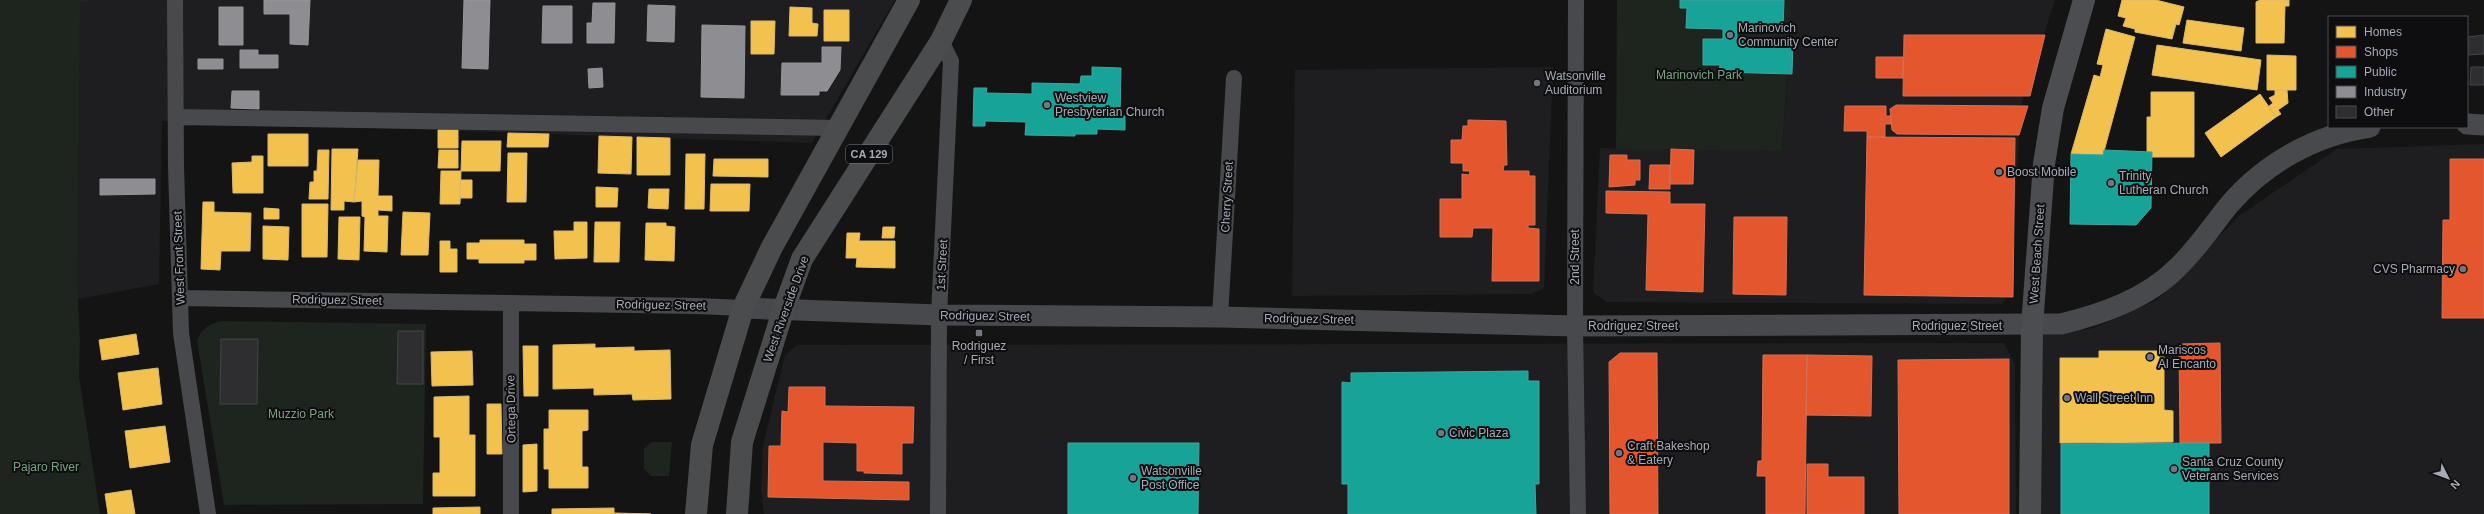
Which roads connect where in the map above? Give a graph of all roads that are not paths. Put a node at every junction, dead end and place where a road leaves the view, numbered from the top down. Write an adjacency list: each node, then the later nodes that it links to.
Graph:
1 (175, 0): 8 (street, West Front Street)
2 (909, 0): 11 (highway, CA 129)
3 (961, 0): 6 (highway, West Riverside Drive / CA 129)
4 (1576, 0): 19 (street, 2nd Street)
5 (2084, 0): 20 (main road, West Beach Street)
6 (941, 42): 16 (highway, West Riverside Drive / CA 129); 17 (street, 1st Street)
7 (1234, 78): 18 (street, Cherry Street)
8 (176, 117): 11 (street); 13 (street, West Front Street)
9 (2468, 124): 10 (street)
10 (2484, 125)
11 (838, 128): 15 (highway, CA 129)
12 (2366, 128): 20 (street, Rodriguez Street)
13 (180, 298): 14 (street, Rodriguez Street); 21 (street, West Front Street)
14 (511, 303): 15 (street, Rodriguez Street); 22 (street, Ortega Drive)
15 (744, 308): 16 (street, Rodriguez Street); 23 (highway, CA 129)
16 (783, 311): 17 (street, Rodriguez Street); 24 (highway, West Riverside Drive / CA 129)
17 (939, 315): 18 (street, Rodriguez Street); 25 (street, 1st Street)
18 (1220, 317): 19 (street, Rodriguez Street)
19 (1575, 326): 20 (street, Rodriguez Street); 26 (street, 2nd Street)
20 (2032, 326): 27 (main road, West Beach Street)
21 (208, 514)
22 (511, 514)
23 (696, 514)
24 (737, 514)
25 (938, 514)
26 (1578, 514)
27 (2030, 514)

